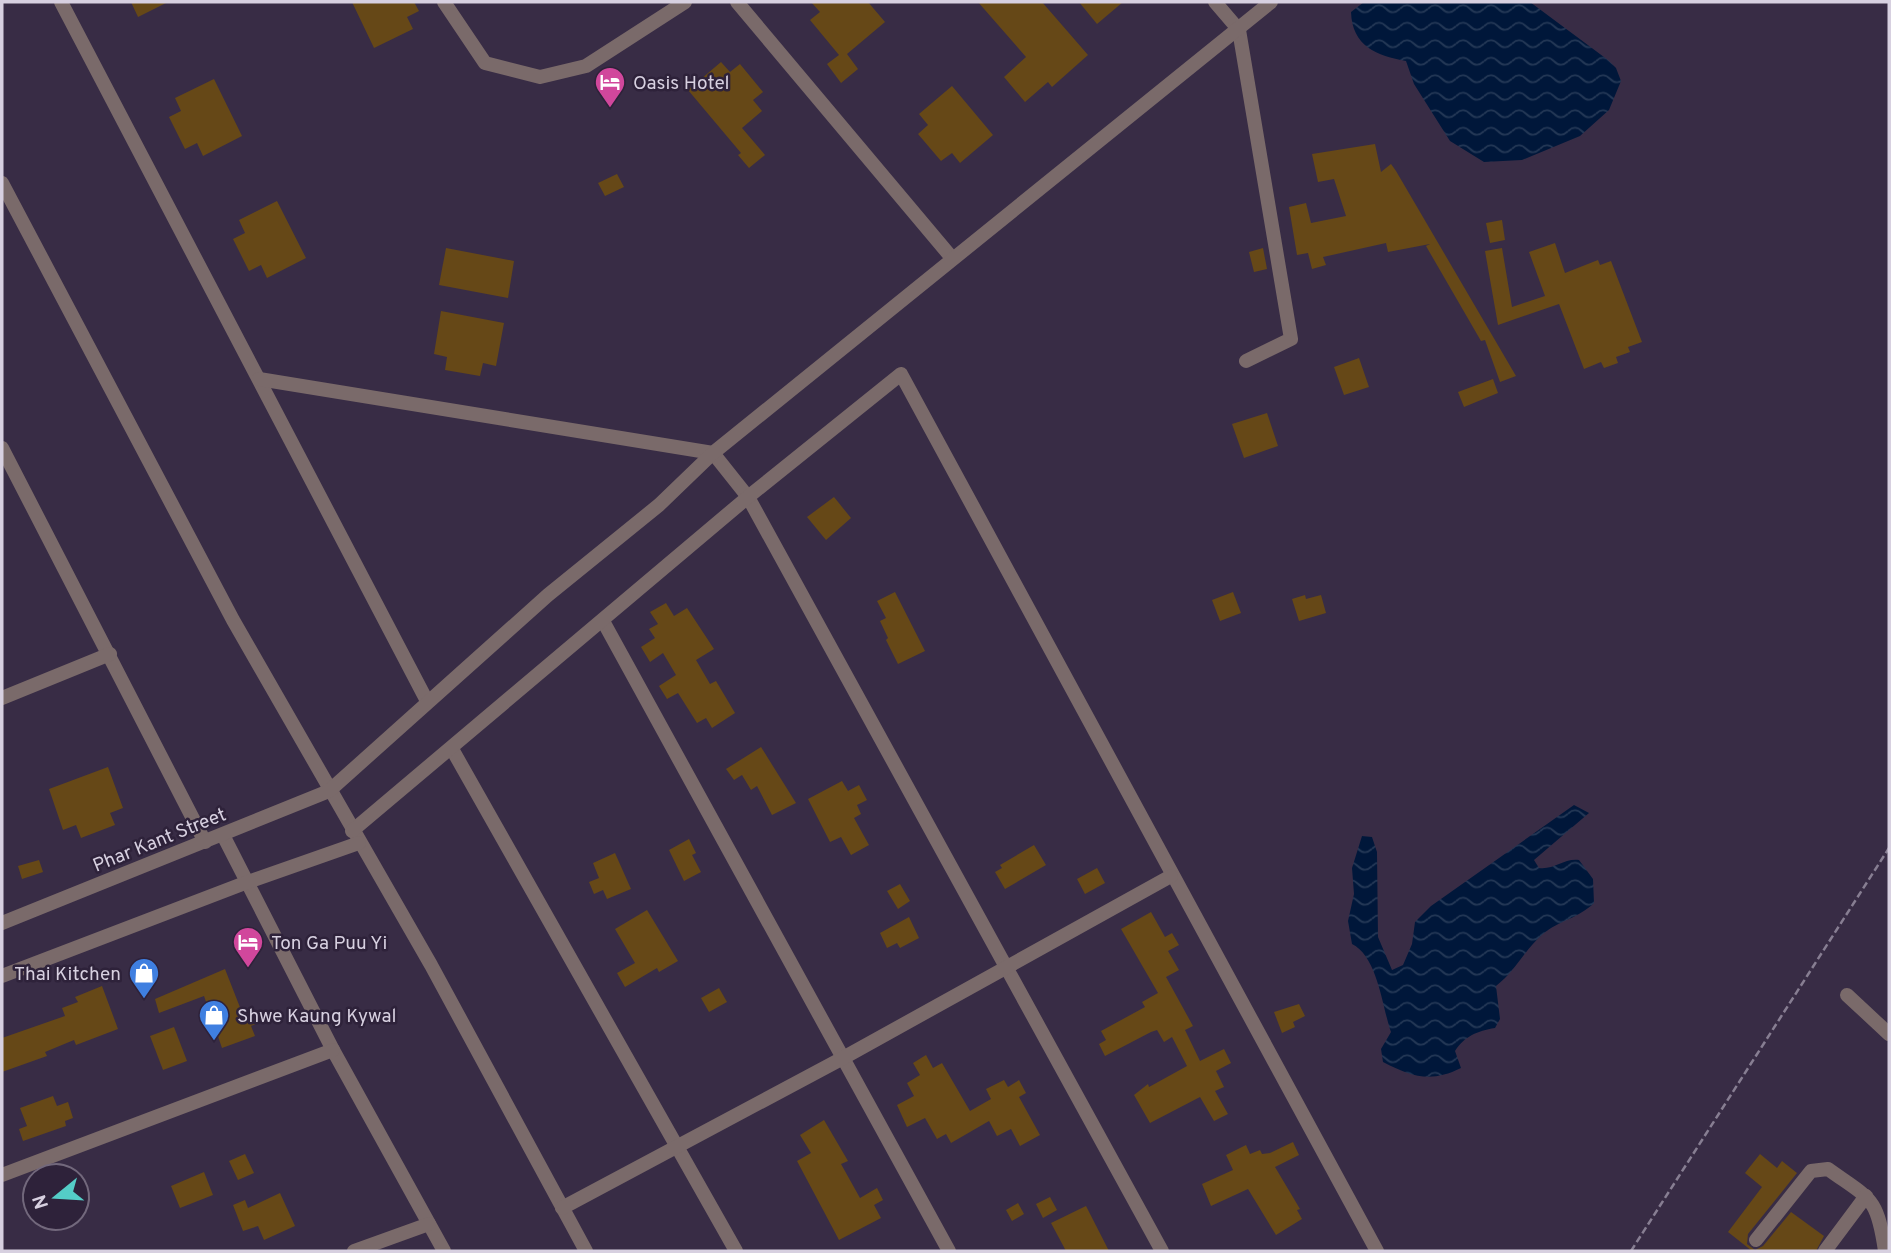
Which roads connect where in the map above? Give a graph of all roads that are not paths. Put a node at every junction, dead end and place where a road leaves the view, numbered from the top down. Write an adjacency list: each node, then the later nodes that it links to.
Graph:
1 (61, 2): 11 (street)
2 (444, 2): 3 (street)
3 (685, 2)
4 (737, 2): 9 (street)
5 (1215, 2): 7 (street)
6 (1271, 2): 7 (street, Phar Kant Street)
7 (1240, 30): 9 (street, Phar Kant Street); 10 (street)
8 (2, 183): 20 (street)
9 (952, 258): 13 (street, Phar Kant Street)
10 (1246, 361)
11 (259, 379): 13 (street); 18 (street)
12 (2, 450): 16 (street)
13 (713, 453): 14 (street); 18 (street, Phar Kant Street)
14 (748, 497): 15 (street); 24 (street); 27 (street)
15 (603, 621): 19 (street); 32 (street)
16 (110, 654): 17 (street); 23 (street)
17 (2, 698)
18 (427, 702): 20 (street, Phar Kant Street)
19 (452, 749): 22 (street); 33 (street)
20 (329, 791): 21 (street, Phar Kant Street); 22 (street)
21 (223, 835): 23 (street, Phar Kant Street); 25 (street)
22 (356, 837): 25 (street); 36 (street)
23 (205, 842): 26 (street, Phar Kant Street)
24 (1171, 876): 27 (street); 45 (street)
25 (245, 883): 28 (street); 31 (street)
26 (2, 923)
27 (1006, 966): 32 (street); 44 (street)
28 (2, 976)
29 (1847, 995): 30 (street)
30 (1889, 1034)
31 (333, 1050): 34 (street); 37 (street)
32 (843, 1058): 33 (street); 43 (street)
33 (679, 1147): 36 (street); 42 (street)
34 (2, 1175)
35 (1866, 1196): 38 (street); 46 (street); 47 (street)
36 (562, 1208): 41 (street)
37 (429, 1224): 39 (street); 40 (street)
38 (1756, 1240)
39 (354, 1251)
40 (444, 1251)
41 (586, 1251)
42 (736, 1251)
43 (949, 1251)
44 (1163, 1251)
45 (1377, 1251)
46 (1825, 1251)
47 (1885, 1251)

